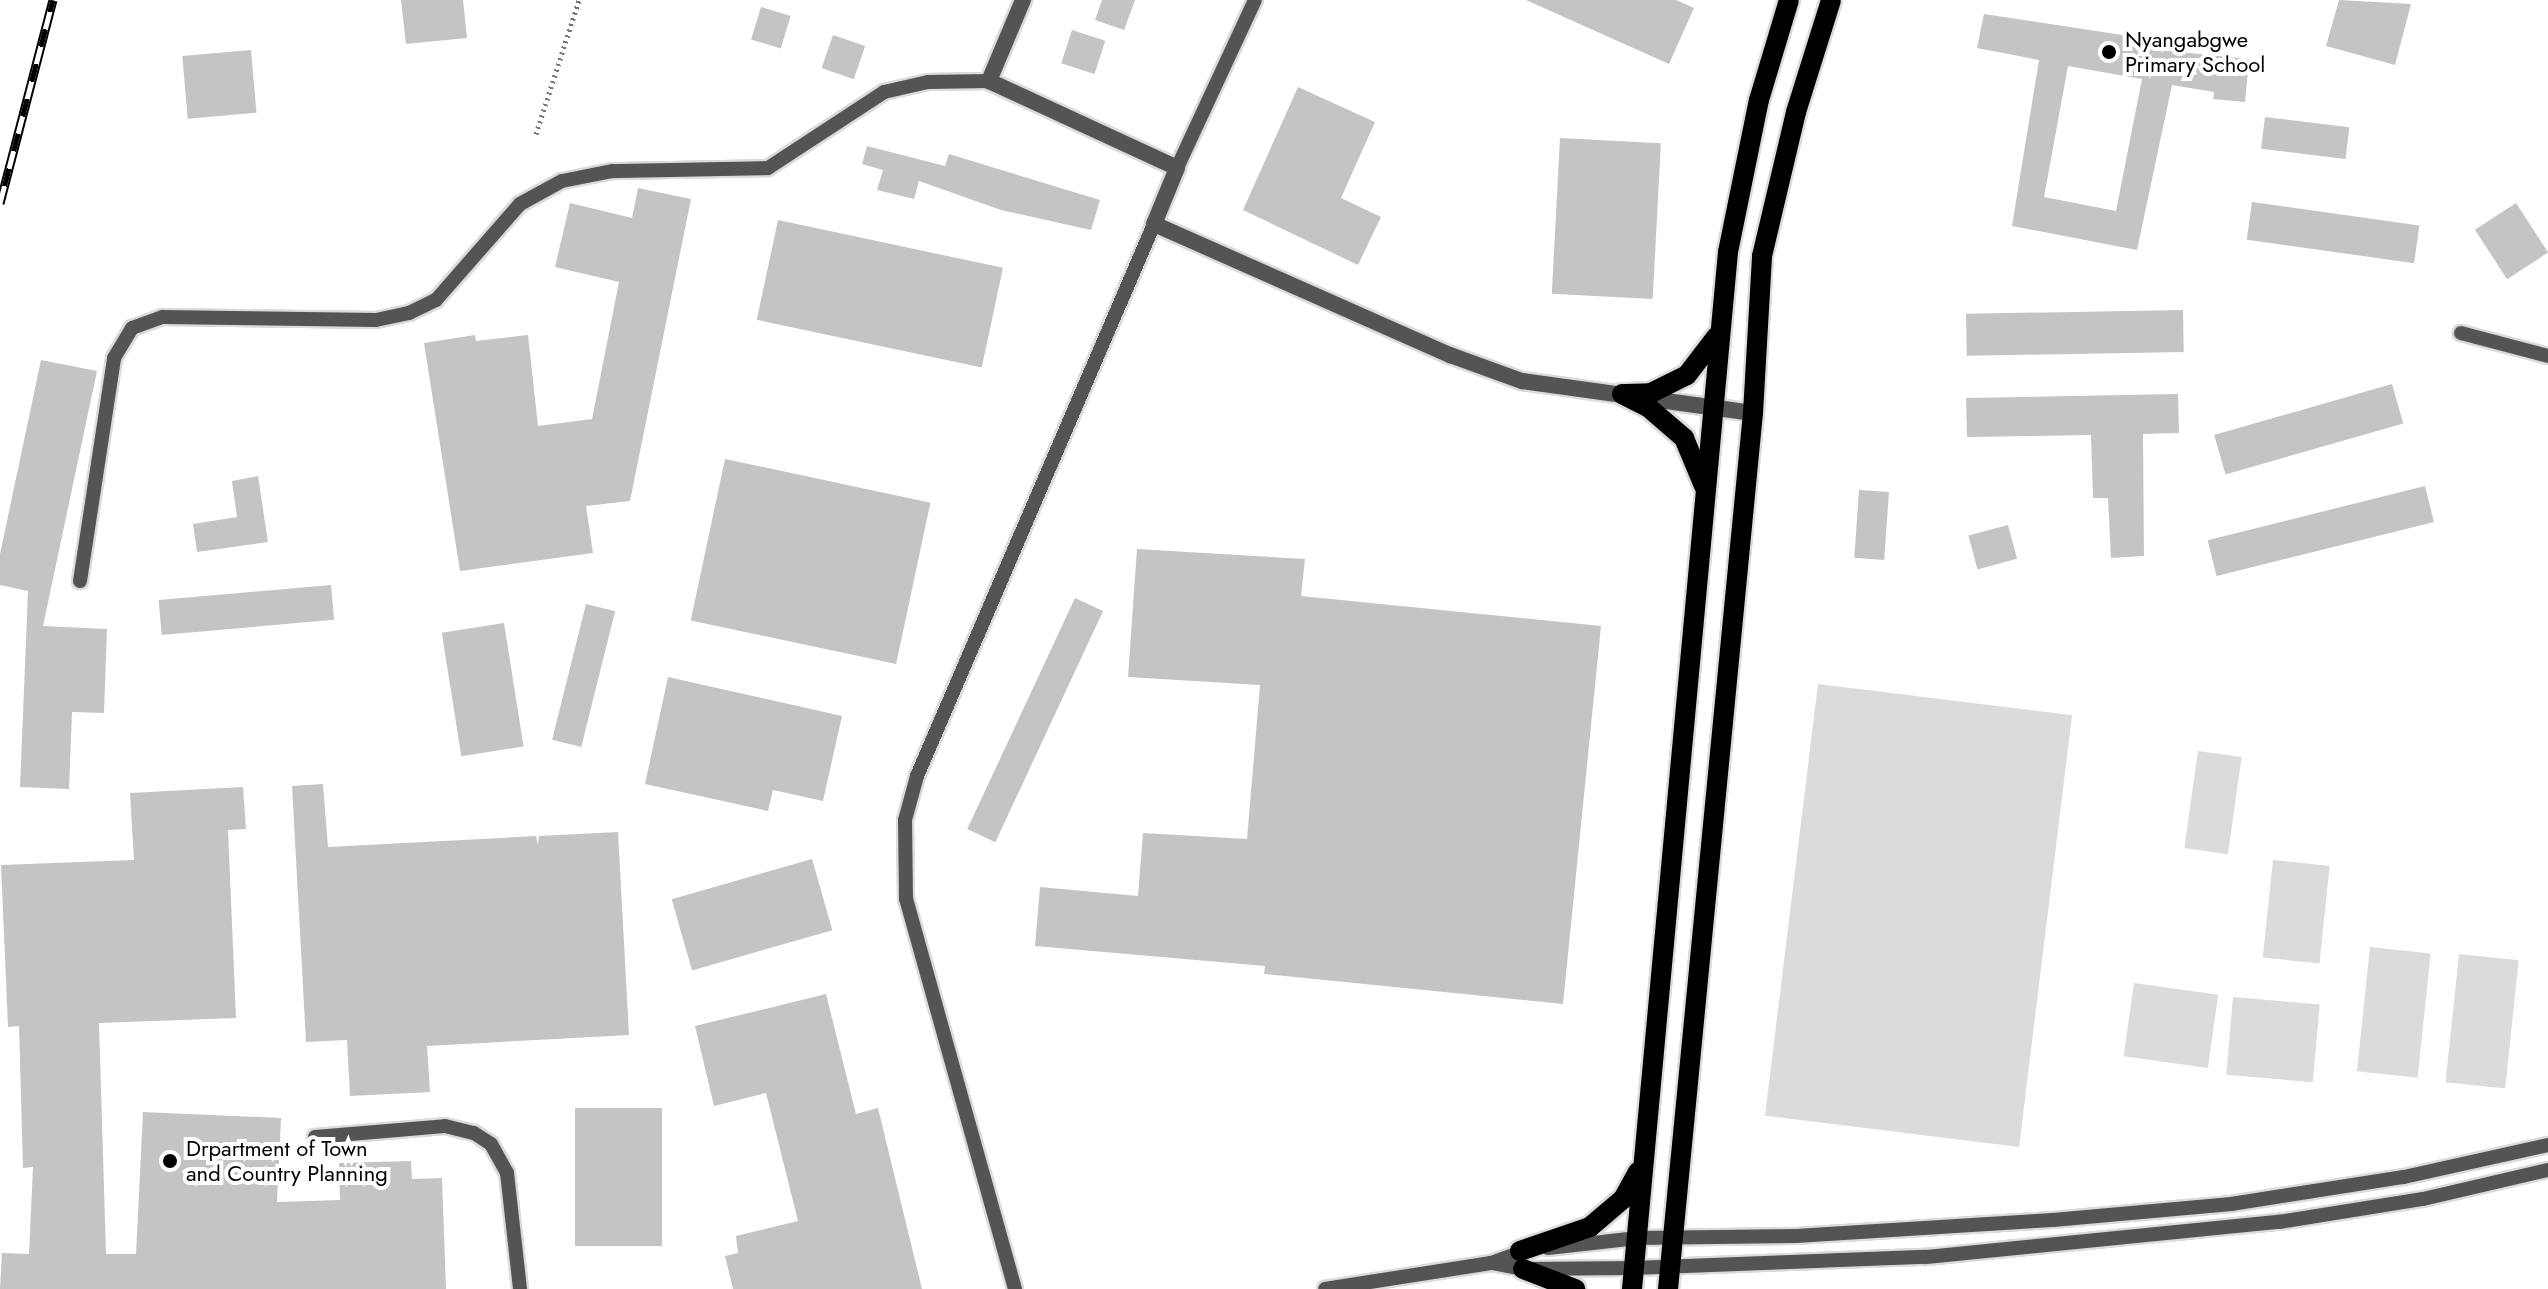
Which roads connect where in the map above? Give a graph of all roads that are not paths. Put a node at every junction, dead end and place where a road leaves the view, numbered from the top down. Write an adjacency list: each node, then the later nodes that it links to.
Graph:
1 (1023, 0): 5 (street)
2 (1255, 0): 6 (lane)
3 (1789, 0): 8 (main road)
4 (1831, 0): 13 (main road)
5 (989, 81): 6 (street); 15 (lane)
6 (1177, 168): 7 (street)
7 (1154, 224): 11 (street); 26 (lane)
8 (1721, 327): 11 (main road); 12 (main road)
9 (2461, 333): 10 (lane)
10 (2548, 356)
11 (1622, 394): 12 (street); 14 (main road)
12 (1714, 409): 13 (street); 14 (main road)
13 (1753, 413): 20 (main road)
14 (1705, 490): 18 (main road)
15 (80, 581)
16 (315, 1137): 25 (lane)
17 (2548, 1145): 20 (lane)
18 (1642, 1163): 21 (main road); 22 (main road)
19 (2548, 1170): 23 (lane)
20 (1673, 1236): 21 (lane); 23 (main road)
21 (1637, 1238): 22 (lane); 24 (main road)
22 (1521, 1260): 24 (lane); 27 (lane); 28 (main road)
23 (1671, 1264): 24 (lane); 30 (main road)
24 (1634, 1268): 29 (main road)
25 (520, 1289)
26 (1015, 1289)
27 (1325, 1289)
28 (1575, 1289)
29 (1632, 1289)
30 (1668, 1289)

